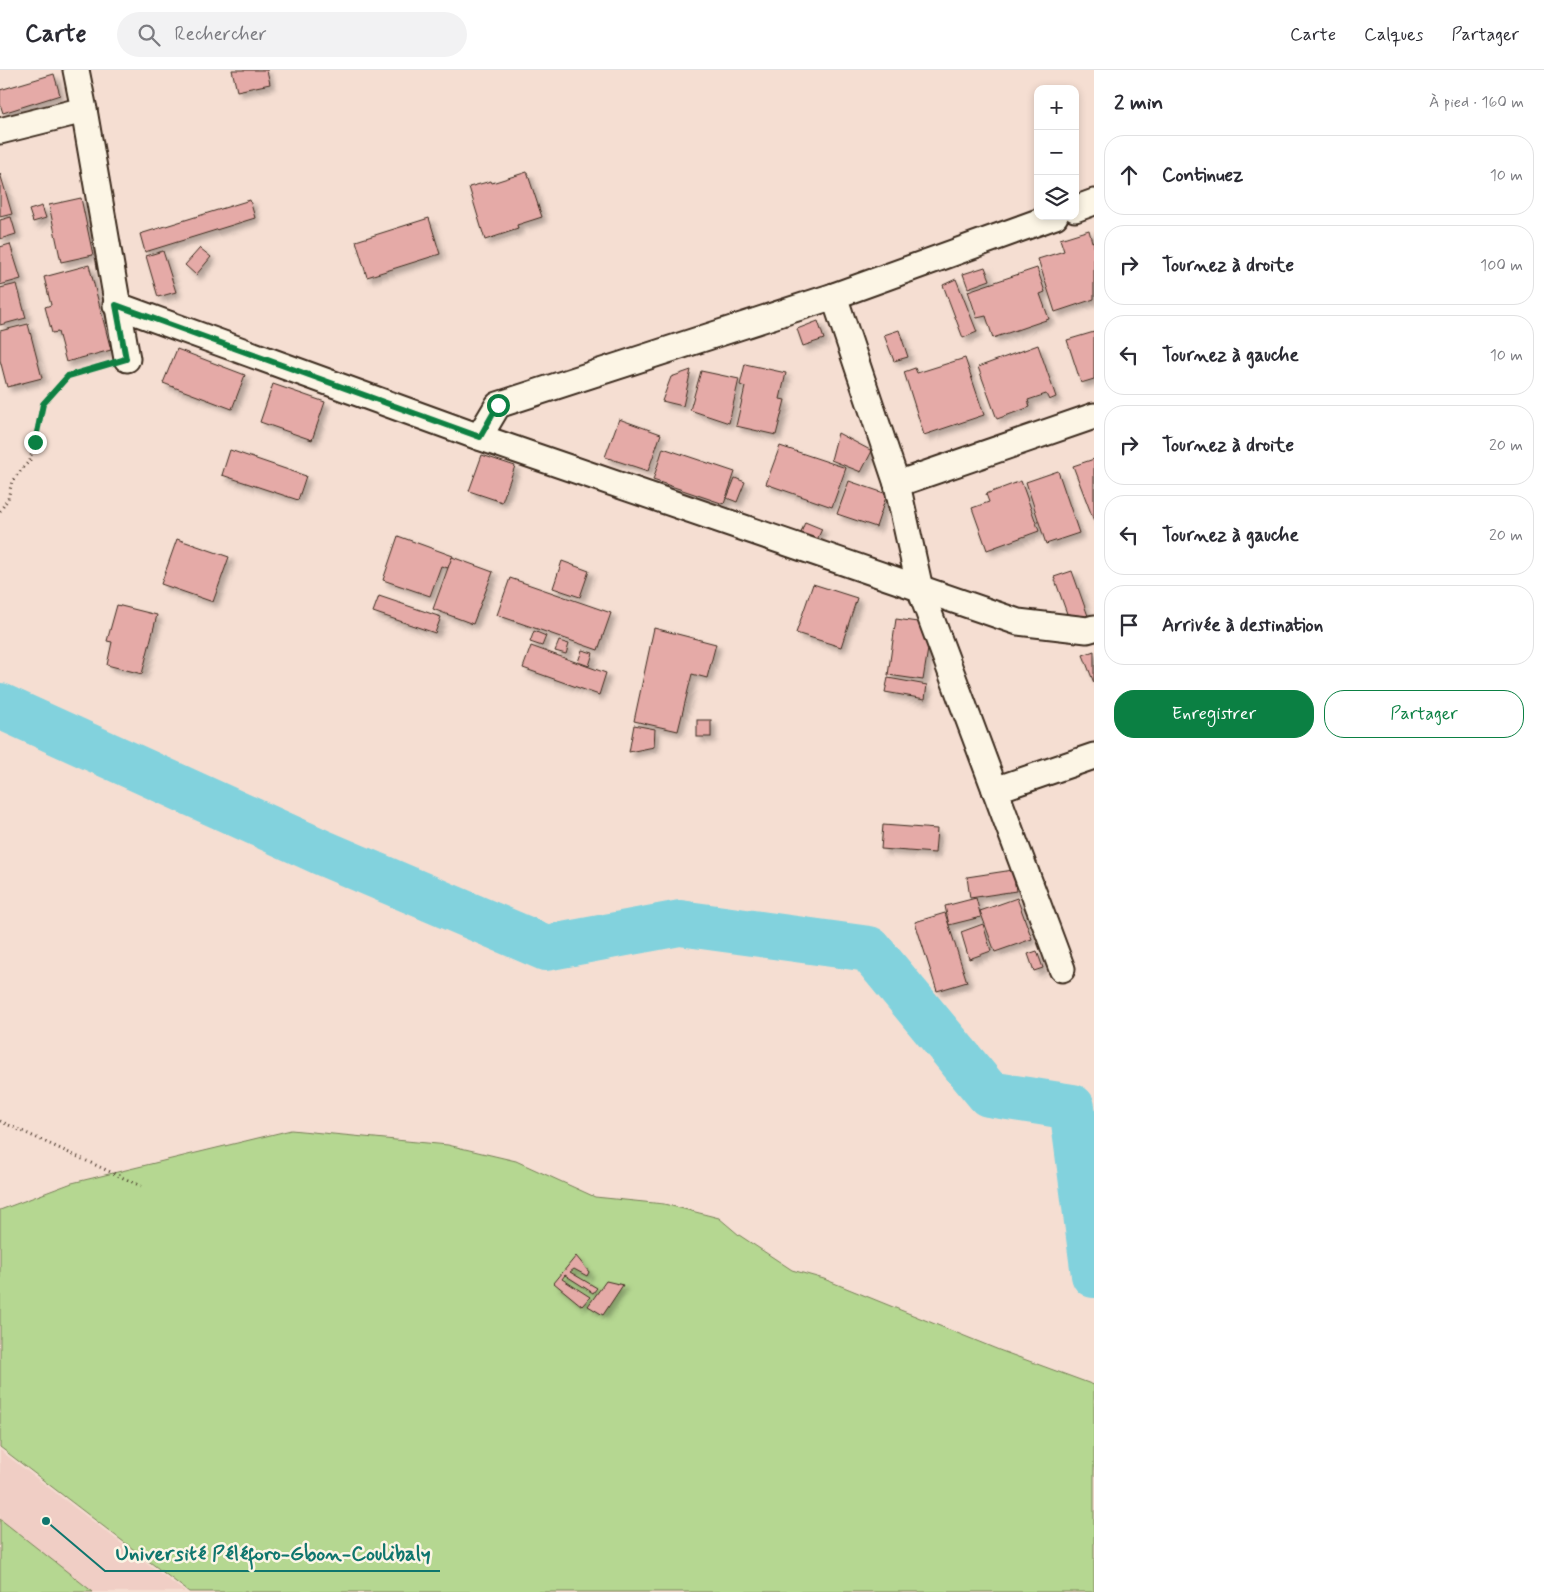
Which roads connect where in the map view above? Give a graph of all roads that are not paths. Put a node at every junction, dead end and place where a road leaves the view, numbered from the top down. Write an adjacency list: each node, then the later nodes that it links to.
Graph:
1 (76, 70): 2 (street)
2 (84, 110): 3 (street); 8 (street)
3 (0, 131)
4 (1094, 202): 5 (street)
5 (1079, 208)
6 (1045, 220): 7 (street)
7 (834, 296): 11 (street); 12 (street)
8 (116, 305): 9 (street); 11 (street)
9 (126, 359)
10 (1094, 416): 12 (street)
11 (480, 437): 13 (street)
12 (897, 484): 13 (street)
13 (920, 589): 14 (street); 16 (street)
14 (1094, 628)
15 (1094, 756): 16 (street)
16 (996, 790): 17 (street)
17 (1062, 970)

